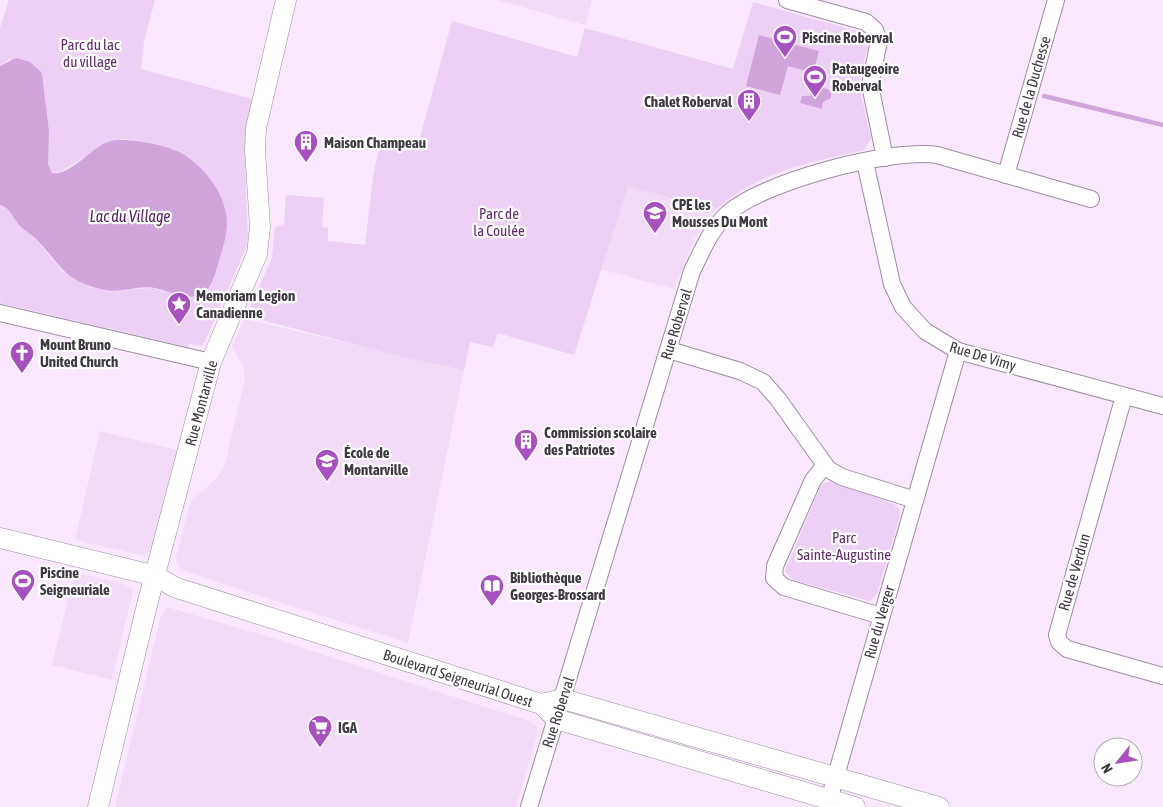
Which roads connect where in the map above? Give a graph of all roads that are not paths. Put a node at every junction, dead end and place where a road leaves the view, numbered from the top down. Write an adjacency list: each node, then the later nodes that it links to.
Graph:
1 (286, 0): 11 (street, Rue Montarville)
2 (787, 0): 4 (street)
3 (1056, 0): 6 (street, Rue de la Duchesse)
4 (885, 158): 5 (street, Rue Roberval); 6 (street, Rue Roberval)
5 (865, 162): 9 (street, Rue Roberval); 10 (street, Rue De Vimy)
6 (1006, 174): 7 (street, Rue Roberval)
7 (1091, 199)
8 (0, 313): 11 (street)
9 (669, 350): 14 (street); 20 (street, Rue Roberval)
10 (958, 351): 12 (street, Rue De Vimy); 15 (street, Rue du Verger)
11 (211, 362): 17 (street, Rue Montarville)
12 (1124, 396): 13 (street, Rue De Vimy); 19 (street, Rue de Verdun)
13 (1163, 406)
14 (825, 465): 15 (street); 18 (street)
15 (915, 500): 18 (street, Rue du Verger)
16 (0, 538): 17 (street, Boulevard Seigneurial Ouest)
17 (156, 576): 21 (street, Boulevard Seigneurial Ouest); 25 (street, Rue Montarville)
18 (881, 616): 23 (street, Rue du Verger)
19 (1163, 676)
20 (563, 699): 21 (street, Boulevard Seigneurial Ouest); 22 (street, Rue Roberval); 23 (street, Boulevard Seigneurial Ouest)
21 (542, 704): 22 (street)
22 (556, 719): 24 (street); 26 (street, Rue Roberval)
23 (835, 777): 24 (street, Rue du Verger); 28 (street, Boulevard Seigneurial Ouest)
24 (828, 803): 27 (street)
25 (98, 807)
26 (529, 807)
27 (855, 807)
28 (939, 807)

